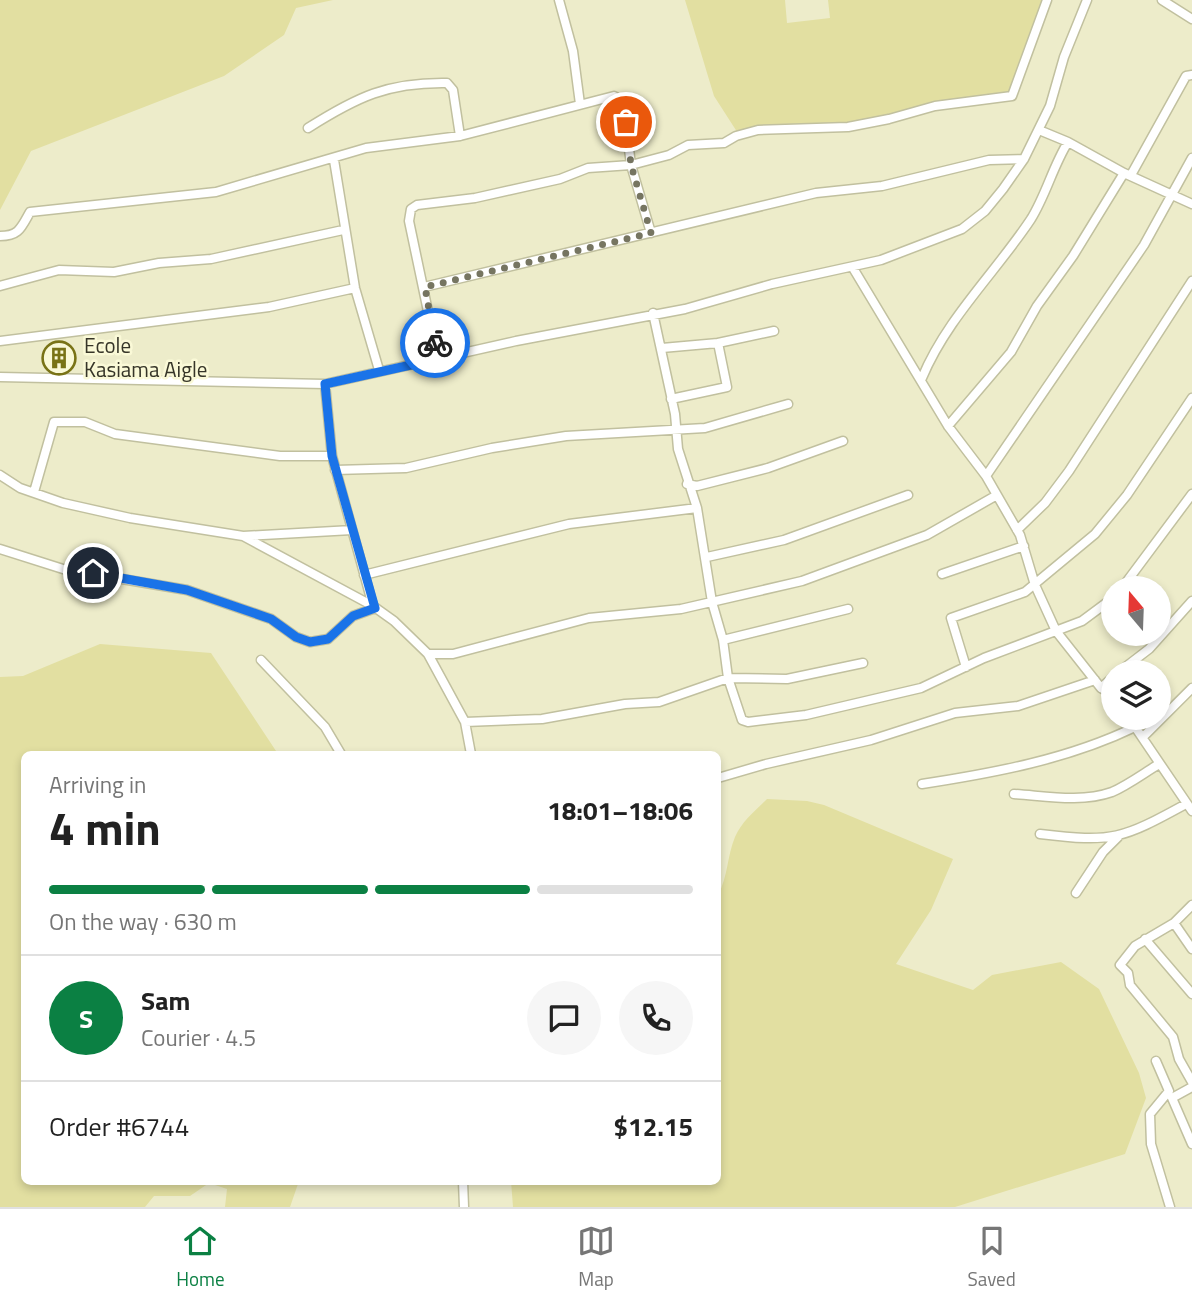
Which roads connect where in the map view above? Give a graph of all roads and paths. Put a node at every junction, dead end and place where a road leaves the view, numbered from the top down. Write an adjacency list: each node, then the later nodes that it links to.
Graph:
1 (559, 0): 7 (street)
2 (1047, 0): 15 (street)
3 (1087, 0): 9 (street)
4 (1162, 0): 5 (street)
5 (1192, 19)
6 (1192, 75): 16 (street)
7 (580, 104): 10 (street); 15 (street)
8 (308, 128): 10 (street)
9 (1039, 130): 11 (street); 13 (street)
10 (460, 136): 14 (street)
11 (1068, 142): 16 (street); 35 (street)
12 (1192, 158): 17 (street)
13 (1024, 159): 20 (street); 22 (street)
14 (334, 160): 19 (street); 21 (street)
15 (631, 165): 20 (street); 25 (street)
16 (1127, 174): 17 (street); 40 (street)
17 (1173, 195): 18 (street); 46 (street)
18 (1192, 204)
19 (343, 230): 24 (street); 26 (street)
20 (651, 233): 25 (street)
21 (0, 236)
22 (853, 268): 27 (street); 35 (street)
23 (1192, 281): 54 (street)
24 (0, 286)
25 (425, 287): 32 (street)
26 (355, 288): 29 (street); 33 (street)
27 (653, 313): 31 (street); 32 (street)
28 (774, 331): 30 (street)
29 (0, 341)
30 (718, 343): 31 (street); 38 (street)
31 (662, 348): 38 (street)
32 (438, 359): 33 (street)
33 (379, 370): 36 (street)
34 (0, 377): 36 (street)
35 (922, 378): 40 (street)
36 (325, 384): 43 (street)
37 (1192, 398): 62 (street)
38 (671, 399): 41 (street)
39 (788, 404): 41 (street)
40 (948, 426): 46 (street)
41 (674, 430): 44 (street); 47 (street)
42 (843, 441): 47 (street)
43 (332, 456): 44 (street); 48 (street)
44 (335, 470): 53 (street)
45 (0, 475): 48 (street)
46 (986, 476): 51 (street)
47 (687, 484): 52 (street)
48 (34, 492): 55 (street)
49 (1192, 494): 61 (street)
50 (908, 495): 58 (street)
51 (997, 495): 54 (street); 64 (street)
52 (697, 508): 58 (street); 59 (street)
53 (352, 530): 55 (street); 59 (street)
54 (1017, 530): 56 (street)
55 (243, 536): 65 (street)
56 (1024, 546): 60 (street); 62 (street)
57 (0, 549): 65 (street)
58 (707, 557): 64 (street)
59 (364, 575): 65 (street)
60 (942, 575)
61 (1131, 576)
62 (1035, 585): 68 (street); 74 (street)
63 (1192, 601): 72 (street)
64 (712, 602): 69 (street); 70 (street)
65 (374, 607): 70 (street)
66 (1101, 607): 68 (street)
67 (848, 610): 69 (street)
68 (1056, 631): 74 (street); 76 (street)
69 (723, 640): 75 (street)
70 (428, 654): 81 (street)
71 (261, 660): 85 (street)
72 (1135, 660)
73 (863, 663): 75 (street)
74 (966, 667): 75 (street)
75 (729, 678): 81 (street)
76 (1095, 680): 77 (street); 88 (street)
77 (1101, 688)
78 (1192, 688): 79 (street)
79 (1181, 700): 80 (street); 84 (street)
80 (1192, 706)
81 (465, 722): 86 (street)
82 (1128, 730): 89 (street)
83 (1137, 730): 84 (street)
84 (1143, 737): 87 (street)
85 (339, 751)
86 (470, 751)
87 (1159, 764): 90 (street); 91 (street)
88 (721, 777)
89 (922, 784)
90 (1014, 794)
91 (1189, 807): 93 (street)
92 (1040, 834): 93 (street)
93 (1127, 834): 94 (street)
94 (1076, 893)
95 (1192, 905): 96 (street)
96 (1174, 923): 97 (street); 98 (street)
97 (1145, 939): 99 (street); 101 (street)
98 (1192, 949)
99 (1192, 994)
100 (1156, 1060): 102 (street)
101 (1191, 1081): 102 (street)
102 (1170, 1095): 103 (street); 106 (street)
103 (1192, 1144)
104 (463, 1185): 105 (street)
105 (464, 1207)
106 (1170, 1207)

